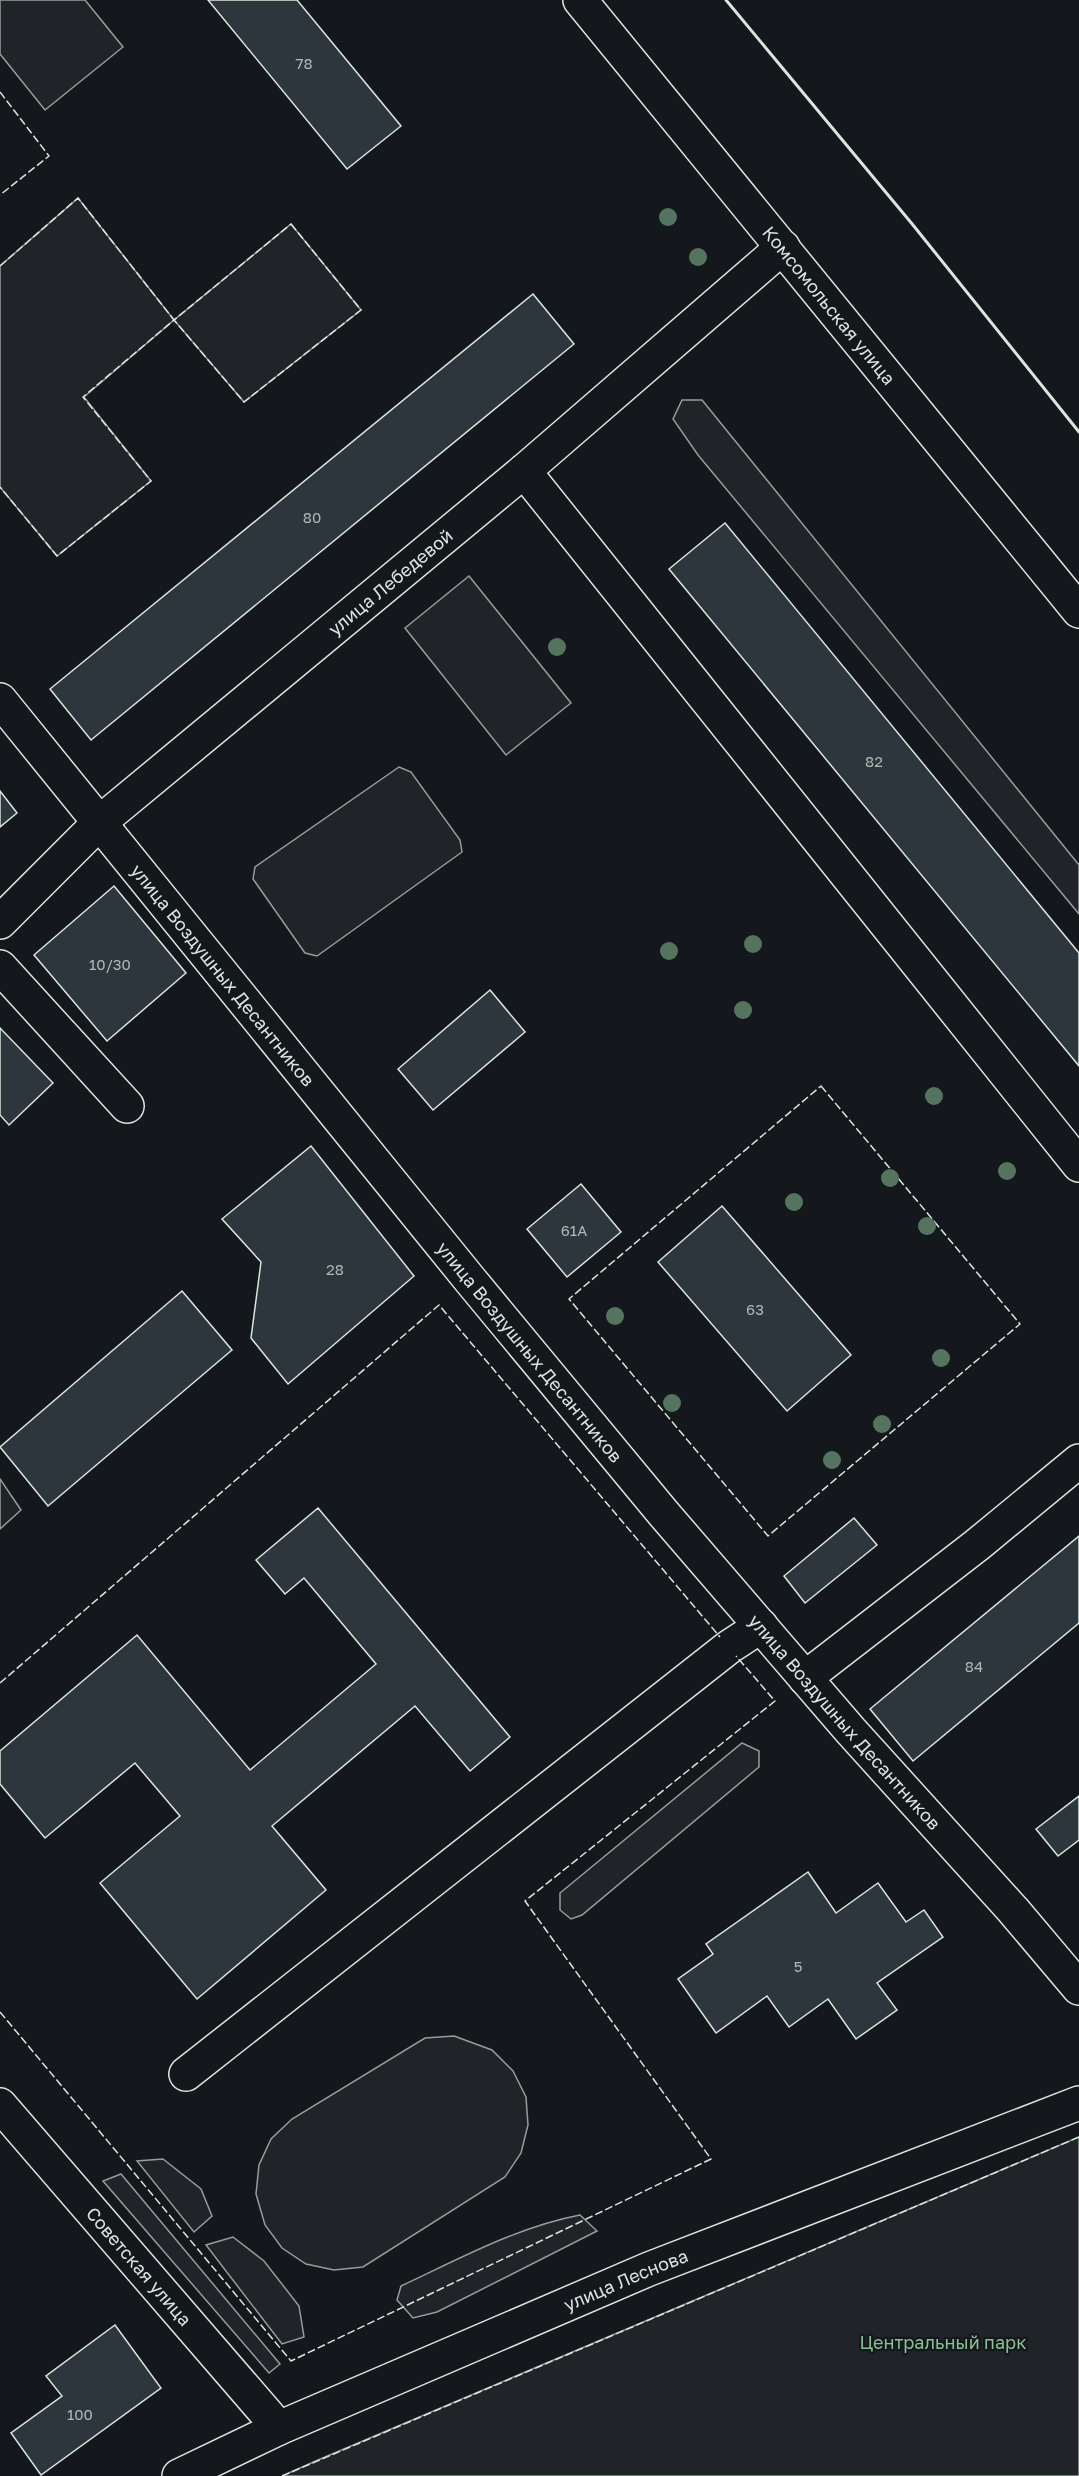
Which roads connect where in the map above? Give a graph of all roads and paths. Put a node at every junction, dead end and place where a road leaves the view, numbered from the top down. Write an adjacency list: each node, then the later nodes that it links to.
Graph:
1 (580, 0): 2 (street, Комсомольская улица)
2 (783, 247): 3 (street, улица Лебедевой); 4 (street, Комсомольская улица)
3 (524, 471): 6 (street, улица Лебедевой); 10 (street)
4 (1079, 611)
5 (0, 700): 6 (street, улица Воздушных Десантников)
6 (100, 822): 7 (street, улица Лебедевой); 12 (street, улица Воздушных Десантников)
7 (0, 922)
8 (0, 967): 9 (street)
9 (127, 1106)
10 (1079, 1165)
11 (1079, 1461): 13 (street)
12 (761, 1626): 13 (street, улица Воздушных Десантников); 15 (street)
13 (805, 1678): 14 (street, улица Воздушных Десантников)
14 (1079, 1988)
15 (186, 2074)
16 (1079, 2103): 18 (street, улица Леснова)
17 (0, 2105): 18 (street, Советская улица)
18 (279, 2428): 19 (street, улица Леснова)
19 (179, 2476)

